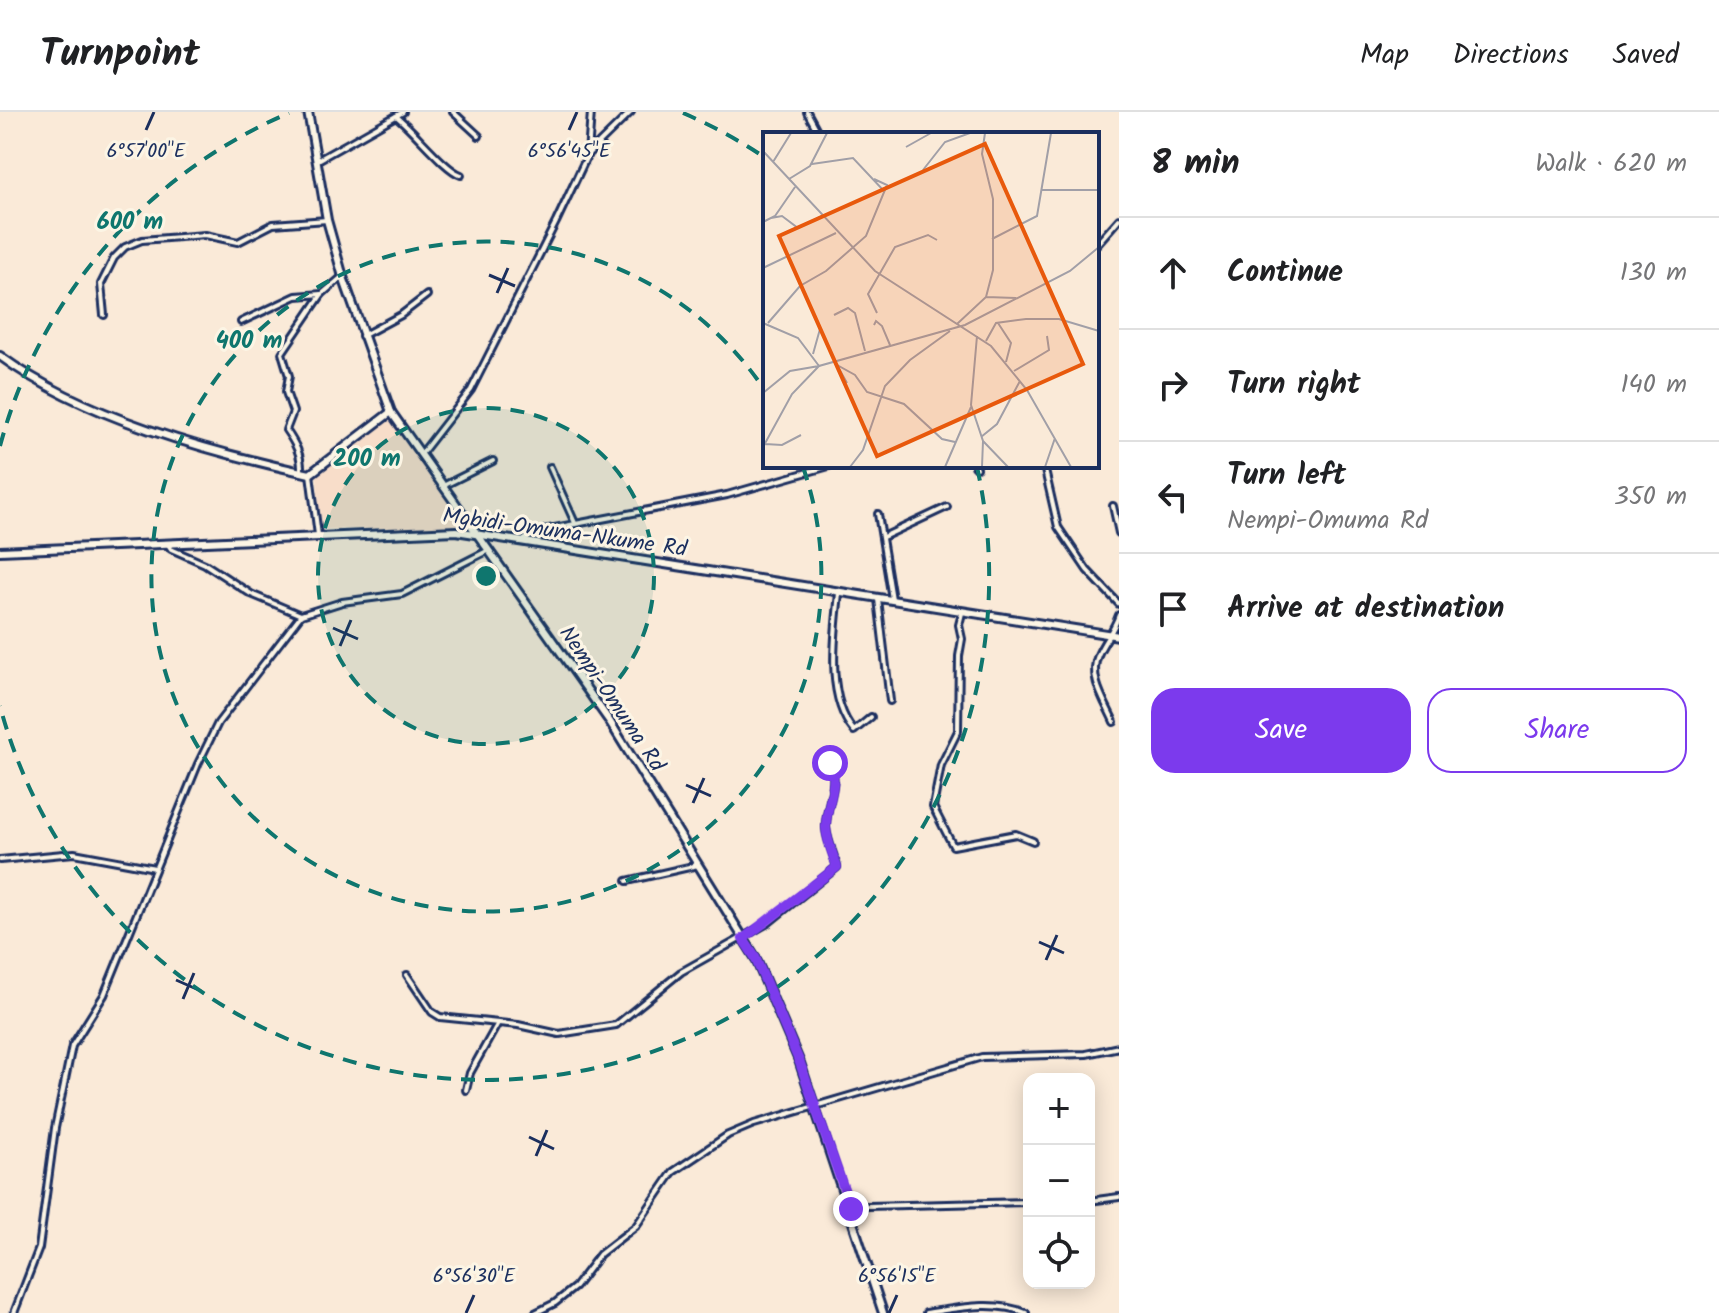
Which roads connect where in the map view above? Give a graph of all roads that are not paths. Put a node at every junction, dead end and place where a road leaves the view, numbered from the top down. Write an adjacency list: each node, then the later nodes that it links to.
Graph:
1 (308, 112): 11 (street, Nempi-Omuma Rd)
2 (403, 112): 7 (street)
3 (453, 112): 9 (street)
4 (591, 112): 10 (street)
5 (631, 112): 10 (street)
6 (807, 112): 8 (street)
7 (396, 116): 11 (street); 12 (street)
8 (818, 132)
9 (479, 136)
10 (588, 154): 24 (street)
11 (317, 161): 14 (street, Nempi-Omuma Rd)
12 (461, 175)
13 (1119, 219): 15 (street)
14 (327, 220): 16 (street, Nempi-Omuma Rd); 19 (street)
15 (1099, 242)
16 (343, 277): 17 (street); 21 (street, Nempi-Omuma Rd)
17 (322, 294): 20 (street); 29 (street)
18 (427, 295): 21 (street)
19 (104, 315)
20 (241, 322)
21 (362, 336): 23 (street, Nempi-Omuma Rd)
22 (0, 356): 29 (street)
23 (391, 412): 24 (street, Nempi-Omuma Rd); 30 (street)
24 (421, 455): 31 (street, Nempi-Omuma Rd)
25 (493, 461): 31 (street)
26 (550, 467): 35 (street)
27 (822, 468): 35 (street)
28 (1044, 468): 47 (street)
29 (301, 472): 30 (street)
30 (310, 474): 38 (street)
31 (443, 486): 36 (street, Nempi-Omuma Rd)
32 (1113, 506): 37 (street)
33 (947, 507): 39 (street)
34 (878, 514): 39 (street)
35 (575, 523): 40 (street)
36 (476, 533): 38 (street, Mgbidi-Omuma-Nkume Rd); 40 (street, Mgbidi-Omuma-Nkume Rd); 42 (street, Nempi-Omuma Rd)
37 (1119, 533)
38 (318, 535): 41 (street, Mgbidi-Omuma-Nkume Rd)
39 (883, 537): 46 (street)
40 (525, 539): 44 (street, Mgbidi-Omuma-Nkume Rd)
41 (166, 543): 43 (street, Mgbidi-Omuma-Nkume Rd); 49 (street)
42 (489, 550): 49 (street); 58 (street, Nempi-Omuma Rd)
43 (0, 551)
44 (839, 593): 45 (street, Mgbidi-Omuma-Nkume Rd); 53 (street)
45 (878, 599): 46 (street, Mgbidi-Omuma-Nkume Rd); 52 (street)
46 (892, 601): 48 (street, Mgbidi-Omuma-Nkume Rd)
47 (1119, 604)
48 (962, 613): 51 (street, Mgbidi-Omuma-Nkume Rd); 56 (street)
49 (301, 615): 59 (street)
50 (1119, 615): 51 (street)
51 (1116, 636): 54 (street)
52 (890, 701)
53 (871, 717)
54 (1114, 722)
55 (830, 763): 61 (street)
56 (1033, 841)
57 (0, 860): 59 (street)
58 (700, 865): 60 (street); 61 (street, Nempi-Omuma Rd)
59 (155, 868): 72 (street)
60 (627, 881)
61 (743, 939): 63 (street); 66 (street, Nempi-Omuma Rd)
62 (407, 975): 63 (street)
63 (498, 1023): 65 (street)
64 (1119, 1047): 66 (street)
65 (466, 1090)
66 (815, 1107): 70 (street, Nempi-Omuma Rd); 71 (street)
67 (1119, 1197): 68 (street)
68 (1095, 1200)
69 (1023, 1202): 70 (street)
70 (851, 1209): 75 (street, Nempi-Omuma Rd)
71 (555, 1303): 73 (street); 74 (street)
72 (14, 1313)
73 (535, 1313)
74 (559, 1313)
75 (883, 1313)
76 (926, 1313): 77 (street)
77 (1026, 1313)

